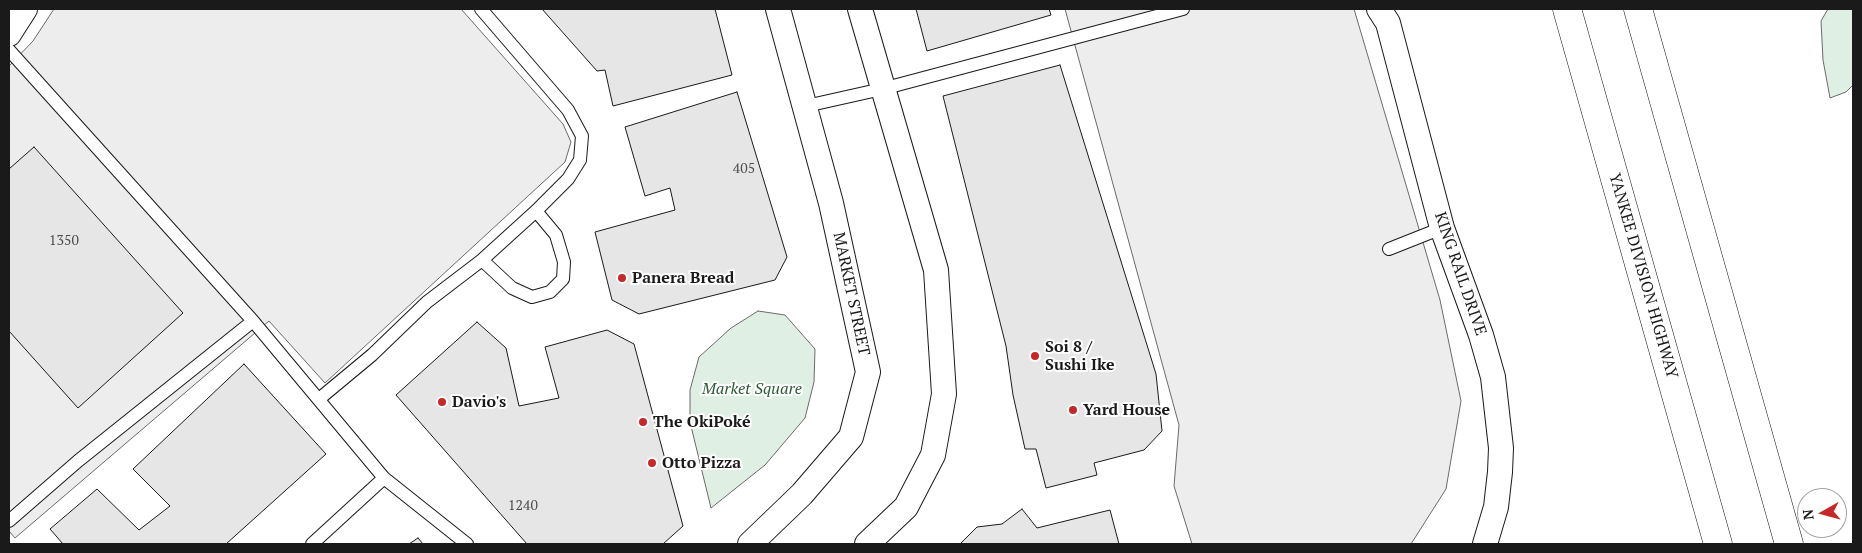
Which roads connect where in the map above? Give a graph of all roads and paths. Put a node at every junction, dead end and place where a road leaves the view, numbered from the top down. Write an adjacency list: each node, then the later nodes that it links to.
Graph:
1 (25, 9): 9 (street)
2 (481, 9): 13 (lane)
3 (778, 9): 12 (street, MARKET STREET)
4 (860, 9): 11 (street)
5 (1183, 9): 11 (lane)
6 (1379, 9): 14 (street, KING RAIL DRIVE)
7 (1567, 9): 26 (highway, YANKEE DIVISION HIGHWAY)
8 (1638, 9): 27 (highway)
9 (9, 34)
10 (9, 50): 17 (lane)
11 (882, 88): 12 (lane); 24 (street)
12 (806, 106): 23 (street, MARKET STREET)
13 (536, 211): 16 (lane); 16 (lane)
14 (1442, 228): 15 (lane); 25 (street, KING RAIL DRIVE)
15 (1389, 249)
16 (482, 260): 18 (lane)
17 (253, 321): 18 (lane); 20 (lane)
18 (319, 399): 19 (lane)
19 (384, 478): 21 (lane); 22 (lane)
20 (9, 521)
21 (312, 544)
22 (466, 544)
23 (750, 544)
24 (867, 544)
25 (1485, 544)
26 (1718, 544)
27 (1789, 544)

